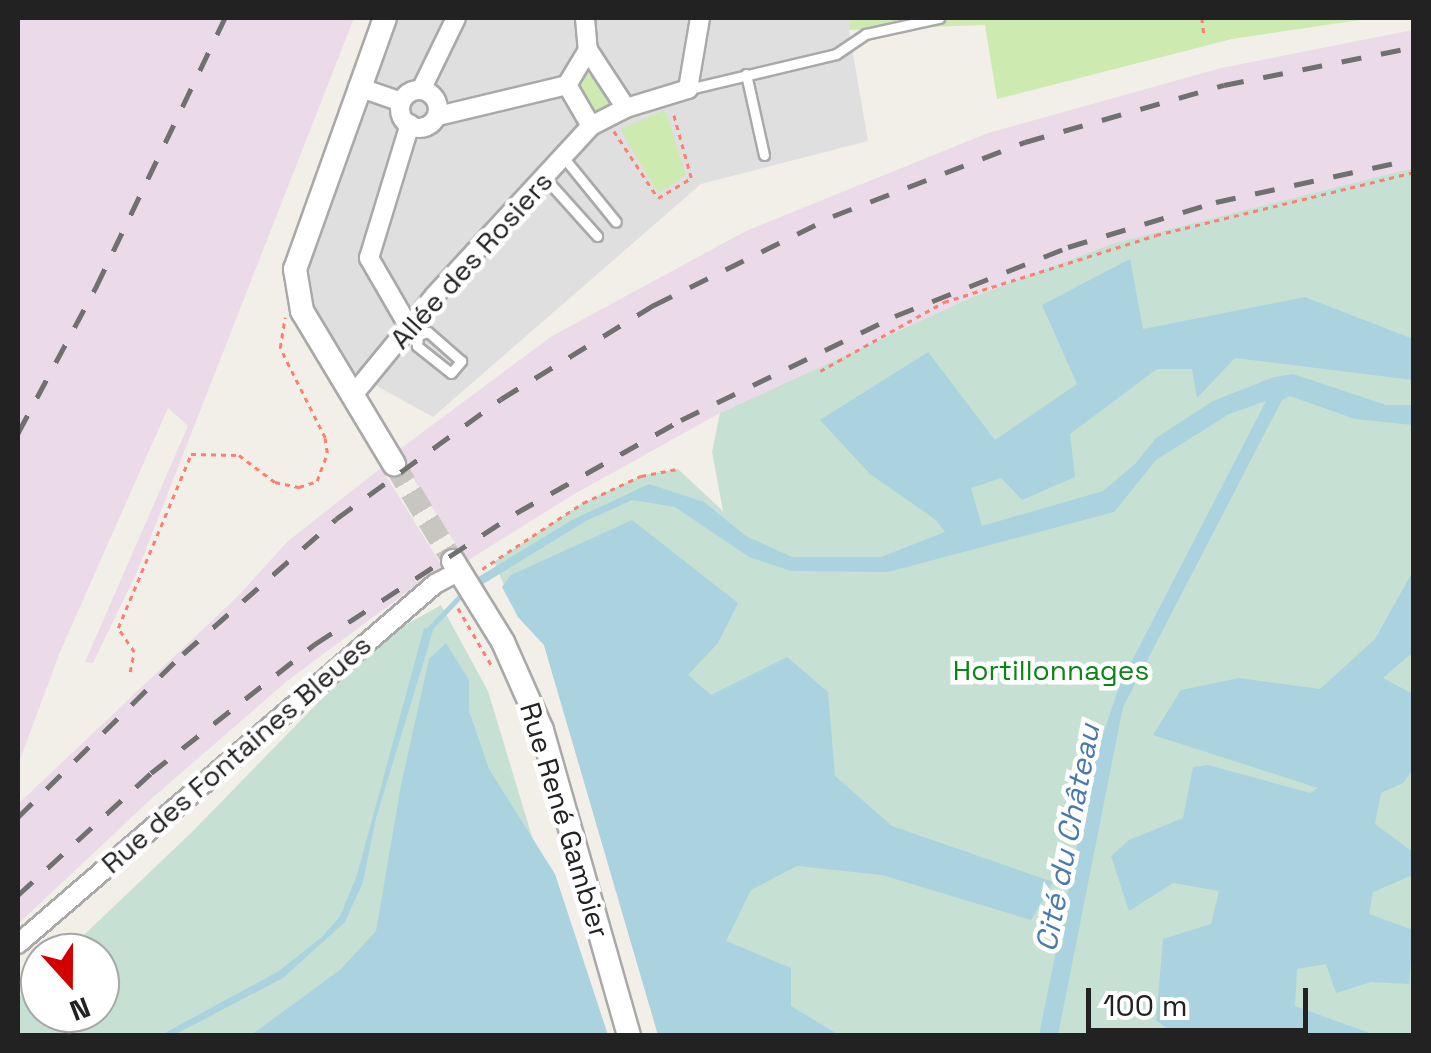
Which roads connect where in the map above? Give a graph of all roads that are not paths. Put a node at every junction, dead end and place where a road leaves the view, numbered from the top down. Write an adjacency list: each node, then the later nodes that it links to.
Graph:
1 (385, 18): 8 (street)
2 (456, 18): 9 (street)
3 (700, 18): 10 (street)
4 (939, 18): 6 (lane)
5 (586, 34): 7 (street); 12 (street)
6 (746, 74): 10 (lane); 16 (lane)
7 (568, 85): 13 (street); 15 (street)
8 (358, 87): 11 (street); 22 (street)
9 (422, 88): 11 (street); 13 (street)
10 (688, 89): 12 (street)
11 (399, 101): 14 (street)
12 (626, 108): 15 (street, Allée des Rosiers)
13 (438, 116): 14 (street)
14 (410, 124): 21 (street)
15 (599, 124): 17 (street, Allée des Rosiers)
16 (764, 154)
17 (564, 158): 18 (street, Allée des Rosiers); 19 (lane)
18 (545, 178): 20 (lane); 21 (street, Allée des Rosiers)
19 (616, 222)
20 (597, 236)
21 (414, 331): 21 (lane); 22 (street, Allée des Rosiers)
22 (352, 396): 23 (street)
23 (394, 464)
24 (458, 571): 25 (street, Rue des Fontaines Bleues); 26 (street, Rue René Gambier)
25 (18, 944)
26 (629, 1036)

